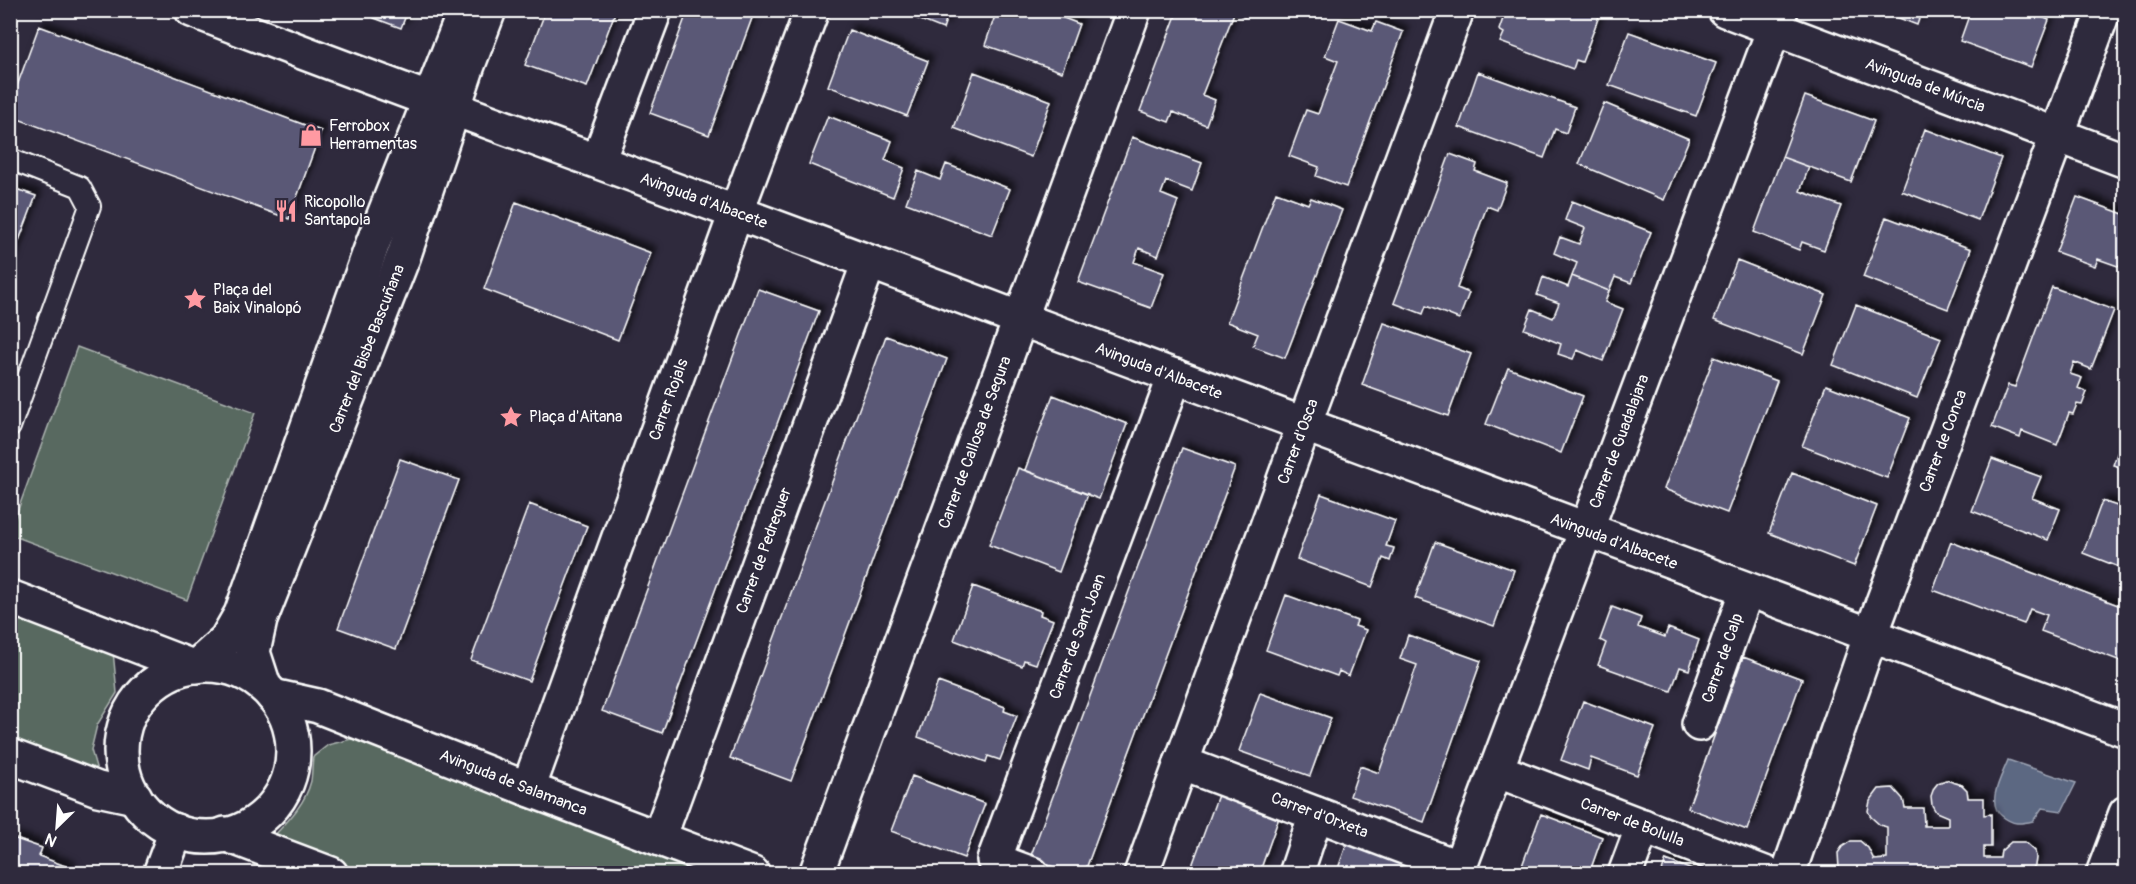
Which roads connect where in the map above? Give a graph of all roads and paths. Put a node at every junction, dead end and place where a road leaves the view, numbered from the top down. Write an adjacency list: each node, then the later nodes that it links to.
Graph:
1 (192, 10): 11 (street, Avinguda d'Albacete)
2 (465, 10): 11 (street, Carrer del Bisbe Bascuñana)
3 (489, 10): 11 (street, Carrer del Bisbe Bascuñana)
4 (655, 10): 15 (street)
5 (812, 10): 16 (street, Carrer Rojals)
6 (1134, 10): 18 (street, Carrer de Callosa de Segura)
7 (1457, 10): 20 (street, Carrer d'Osca)
8 (1725, 10): 10 (street, Avinguda de Múrcia)
9 (2104, 10): 12 (street, Carrer de Conca)
10 (1778, 20): 12 (street, Avinguda de Múrcia); 22 (street, Carrer de Guadalajara)
11 (441, 105): 15 (street, Avinguda d'Albacete); 26 (street, Carrer del Bisbe Bascuñana); 27 (street, Carrer del Bisbe Bascuñana)
12 (2058, 135): 14 (street, Avinguda de Múrcia); 25 (street, Carrer de Conca)
13 (10, 159): 21 (lane)
14 (2126, 160)
15 (598, 161): 16 (street, Avinguda d'Albacete)
16 (736, 213): 17 (street, Avinguda d'Albacete); 33 (street, Carrer Rojals)
17 (869, 262): 18 (street, Avinguda d'Albacete); 40 (street, Carrer de Pedreguer)
18 (1019, 318): 19 (street, Avinguda d'Albacete); 45 (street, Carrer de Callosa de Segura)
19 (1174, 376): 20 (street, Avinguda d'Albacete); 46 (street, Carrer de Sant Joan)
20 (1304, 424): 22 (street, Avinguda d'Albacete); 31 (street, Carrer d'Osca)
21 (10, 427)
22 (1586, 532): 23 (street, Avinguda d'Albacete); 32 (street, Carrer de Guadalajara)
23 (1746, 592): 25 (street, Avinguda d'Albacete); 28 (street, Carrer de Calp)
24 (10, 597): 26 (street)
25 (1870, 637): 29 (street, Avinguda d'Albacete); 51 (street, Carrer de Conca)
26 (194, 666): 27 (street); 34 (street)
27 (269, 691): 33 (street, Avinguda de Salamanca); 39 (street)
28 (1699, 724)
29 (2126, 730)
30 (10, 756): 34 (street)
31 (1181, 763): 36 (street, Carrer d'Orxeta); 47 (street, Carrer d'Osca)
32 (1496, 770): 37 (street, Carrer de Bolulla); 41 (street, Carrer de Guadalajara)
33 (528, 789): 40 (street, Avinguda de Salamanca)
34 (135, 797): 38 (street)
35 (2126, 813): 52 (street)
36 (1316, 814): 41 (street, Carrer d'Orxeta); 48 (street)
37 (1643, 826): 49 (street); 50 (street, Carrer de Bolulla)
38 (176, 831): 39 (street); 42 (street)
39 (225, 834): 43 (street)
40 (659, 838): 44 (street, Avinguda de Salamanca)
41 (1459, 871)
42 (160, 873)
43 (331, 873)
44 (753, 873)
45 (816, 873)
46 (1032, 873)
47 (1141, 873)
48 (1296, 873)
49 (1625, 873)
50 (1767, 873)
51 (1788, 873)
52 (2103, 873)

